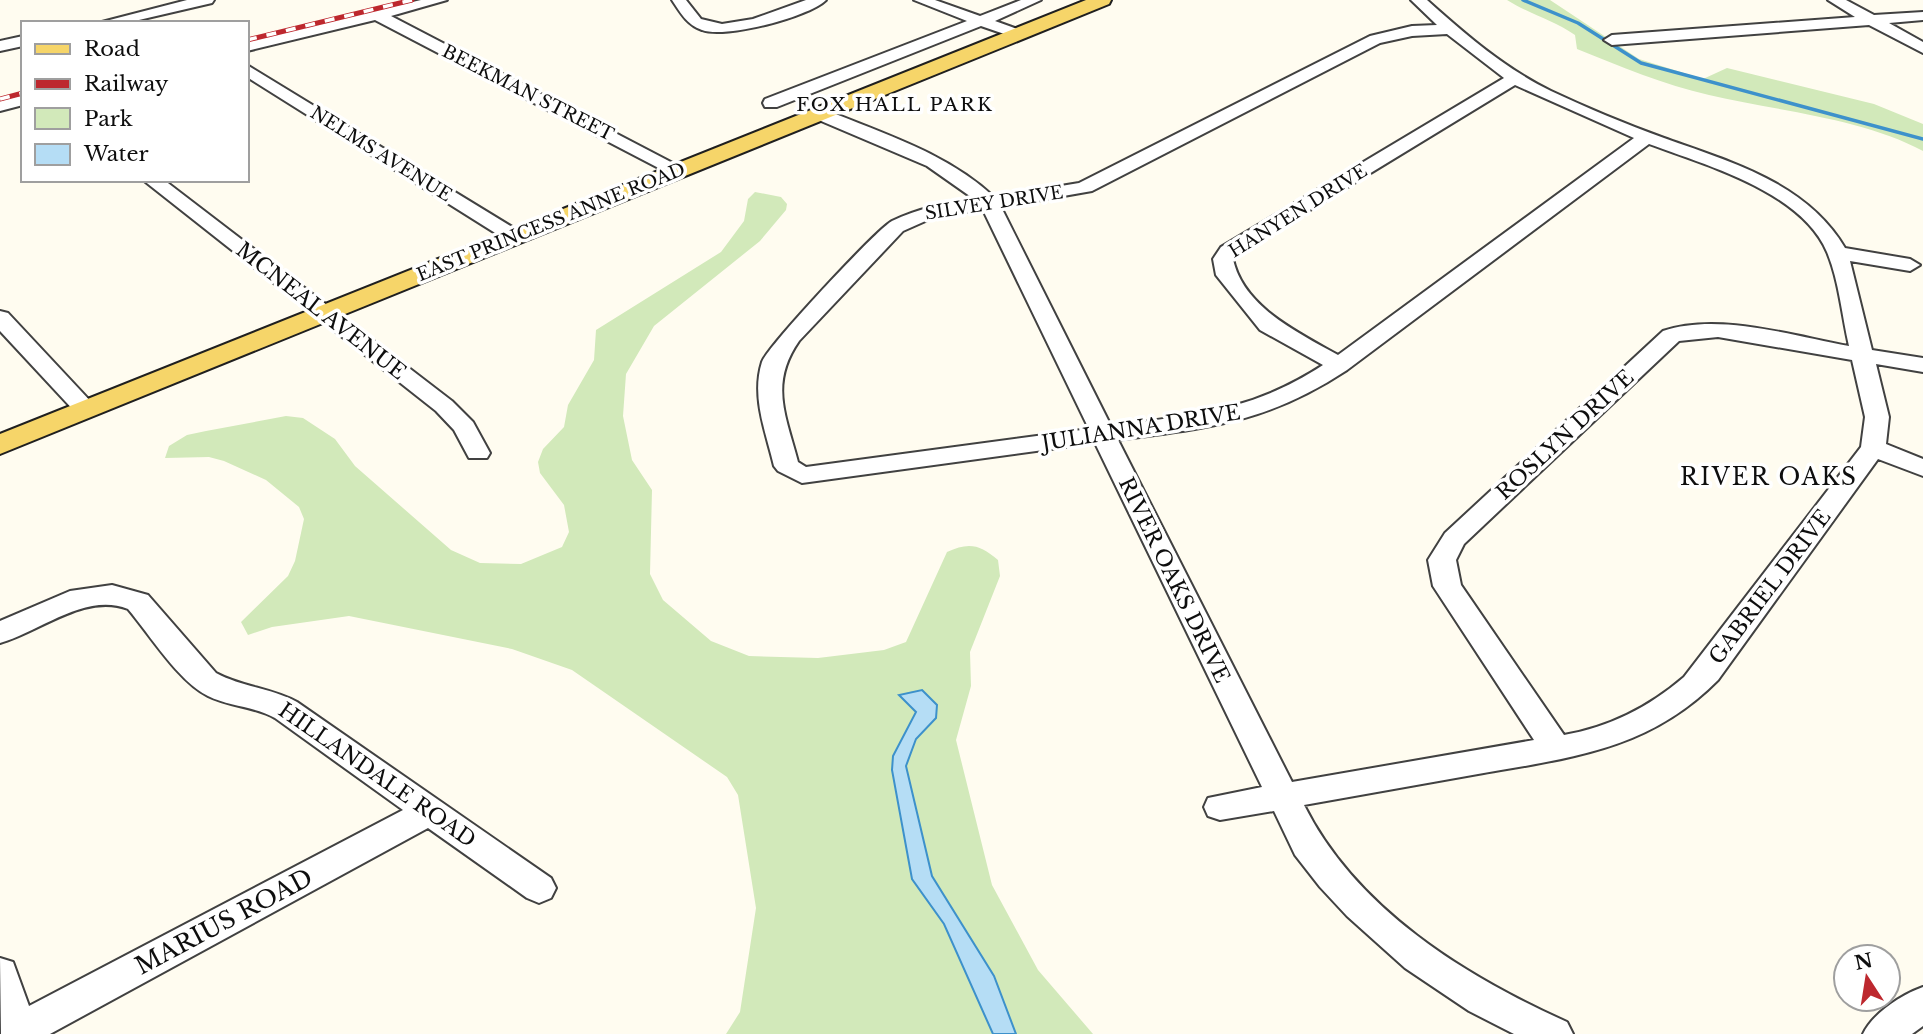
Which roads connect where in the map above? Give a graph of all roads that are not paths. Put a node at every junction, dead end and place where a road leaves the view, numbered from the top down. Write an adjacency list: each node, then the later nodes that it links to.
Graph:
1 (141, 0): 12 (street)
2 (207, 0): 12 (street)
3 (440, 0): 13 (street)
4 (679, 0): 5 (street)
5 (819, 0)
6 (921, 0): 17 (street)
7 (1034, 0): 17 (street)
8 (1069, 0): 17 (main road, EAST PRINCESS ANNE ROAD)
9 (1102, 0): 17 (main road, EAST PRINCESS ANNE ROAD)
10 (1418, 0): 18 (street)
11 (1835, 0): 15 (street)
12 (154, 12): 16 (street)
13 (377, 15): 22 (street); 32 (street, BEEKMAN STREET)
14 (1923, 16): 15 (street)
15 (1871, 20): 19 (street); 23 (street)
16 (114, 21)
17 (999, 28): 27 (street); 29 (main road, EAST PRINCESS ANNE ROAD); 32 (main road, EAST PRINCESS ANNE ROAD)
18 (1451, 29): 25 (street); 35 (street, SILVEY DRIVE)
19 (1612, 40)
20 (21, 41): 21 (street)
21 (0, 46)
22 (248, 46)
23 (1923, 48)
24 (248, 71): 36 (street, NELMS AVENUE)
25 (1515, 78): 30 (street); 42 (street, HANYEN DRIVE)
26 (21, 101): 28 (street)
27 (771, 103)
28 (0, 106)
29 (820, 114): 32 (main road, EAST PRINCESS ANNE ROAD); 35 (street, RIVER OAKS DRIVE)
30 (1647, 137): 33 (street); 42 (street, JULIANNA DRIVE)
31 (1768, 165): 33 (street)
32 (670, 166): 36 (main road, EAST PRINCESS ANNE ROAD)
33 (1742, 175): 37 (street)
34 (155, 182): 39 (street, MCNEAL AVENUE)
35 (989, 203): 46 (street, RIVER OAKS DRIVE); 51 (street, SILVEY DRIVE)
36 (506, 232): 39 (main road, EAST PRINCESS ANNE ROAD)
37 (1838, 253): 38 (street); 41 (street)
38 (1910, 265)
39 (317, 307): 44 (main road, EAST PRINCESS ANNE ROAD); 49 (street, MCNEAL AVENUE)
40 (0, 318): 44 (street)
41 (1863, 355): 43 (street, ROSLYN DRIVE); 48 (street); 53 (street, ROSLYN DRIVE)
42 (1339, 365): 46 (street, JULIANNA DRIVE)
43 (1923, 365)
44 (79, 402): 45 (main road, EAST PRINCESS ANNE ROAD); 47 (main road, EAST PRINCESS ANNE ROAD)
45 (0, 422)
46 (1103, 435): 51 (street, JULIANNA DRIVE); 54 (street, RIVER OAKS DRIVE)
47 (0, 445)
48 (1873, 448): 50 (street); 53 (street, GABRIEL DRIVE)
49 (478, 453)
50 (1923, 468)
51 (802, 475)
52 (0, 633): 56 (street, HILLANDALE ROAD)
53 (1557, 749): 54 (street, GABRIEL DRIVE)
54 (1282, 796): 55 (street, GABRIEL DRIVE); 61 (street, RIVER OAKS DRIVE)
55 (1220, 807)
56 (430, 811): 57 (street, HILLANDALE ROAD); 60 (street, MARIUS ROAD)
57 (539, 888)
58 (0, 975): 60 (street)
59 (1923, 1004): 62 (street)
60 (19, 1033)
61 (1554, 1034)
62 (1882, 1034)

